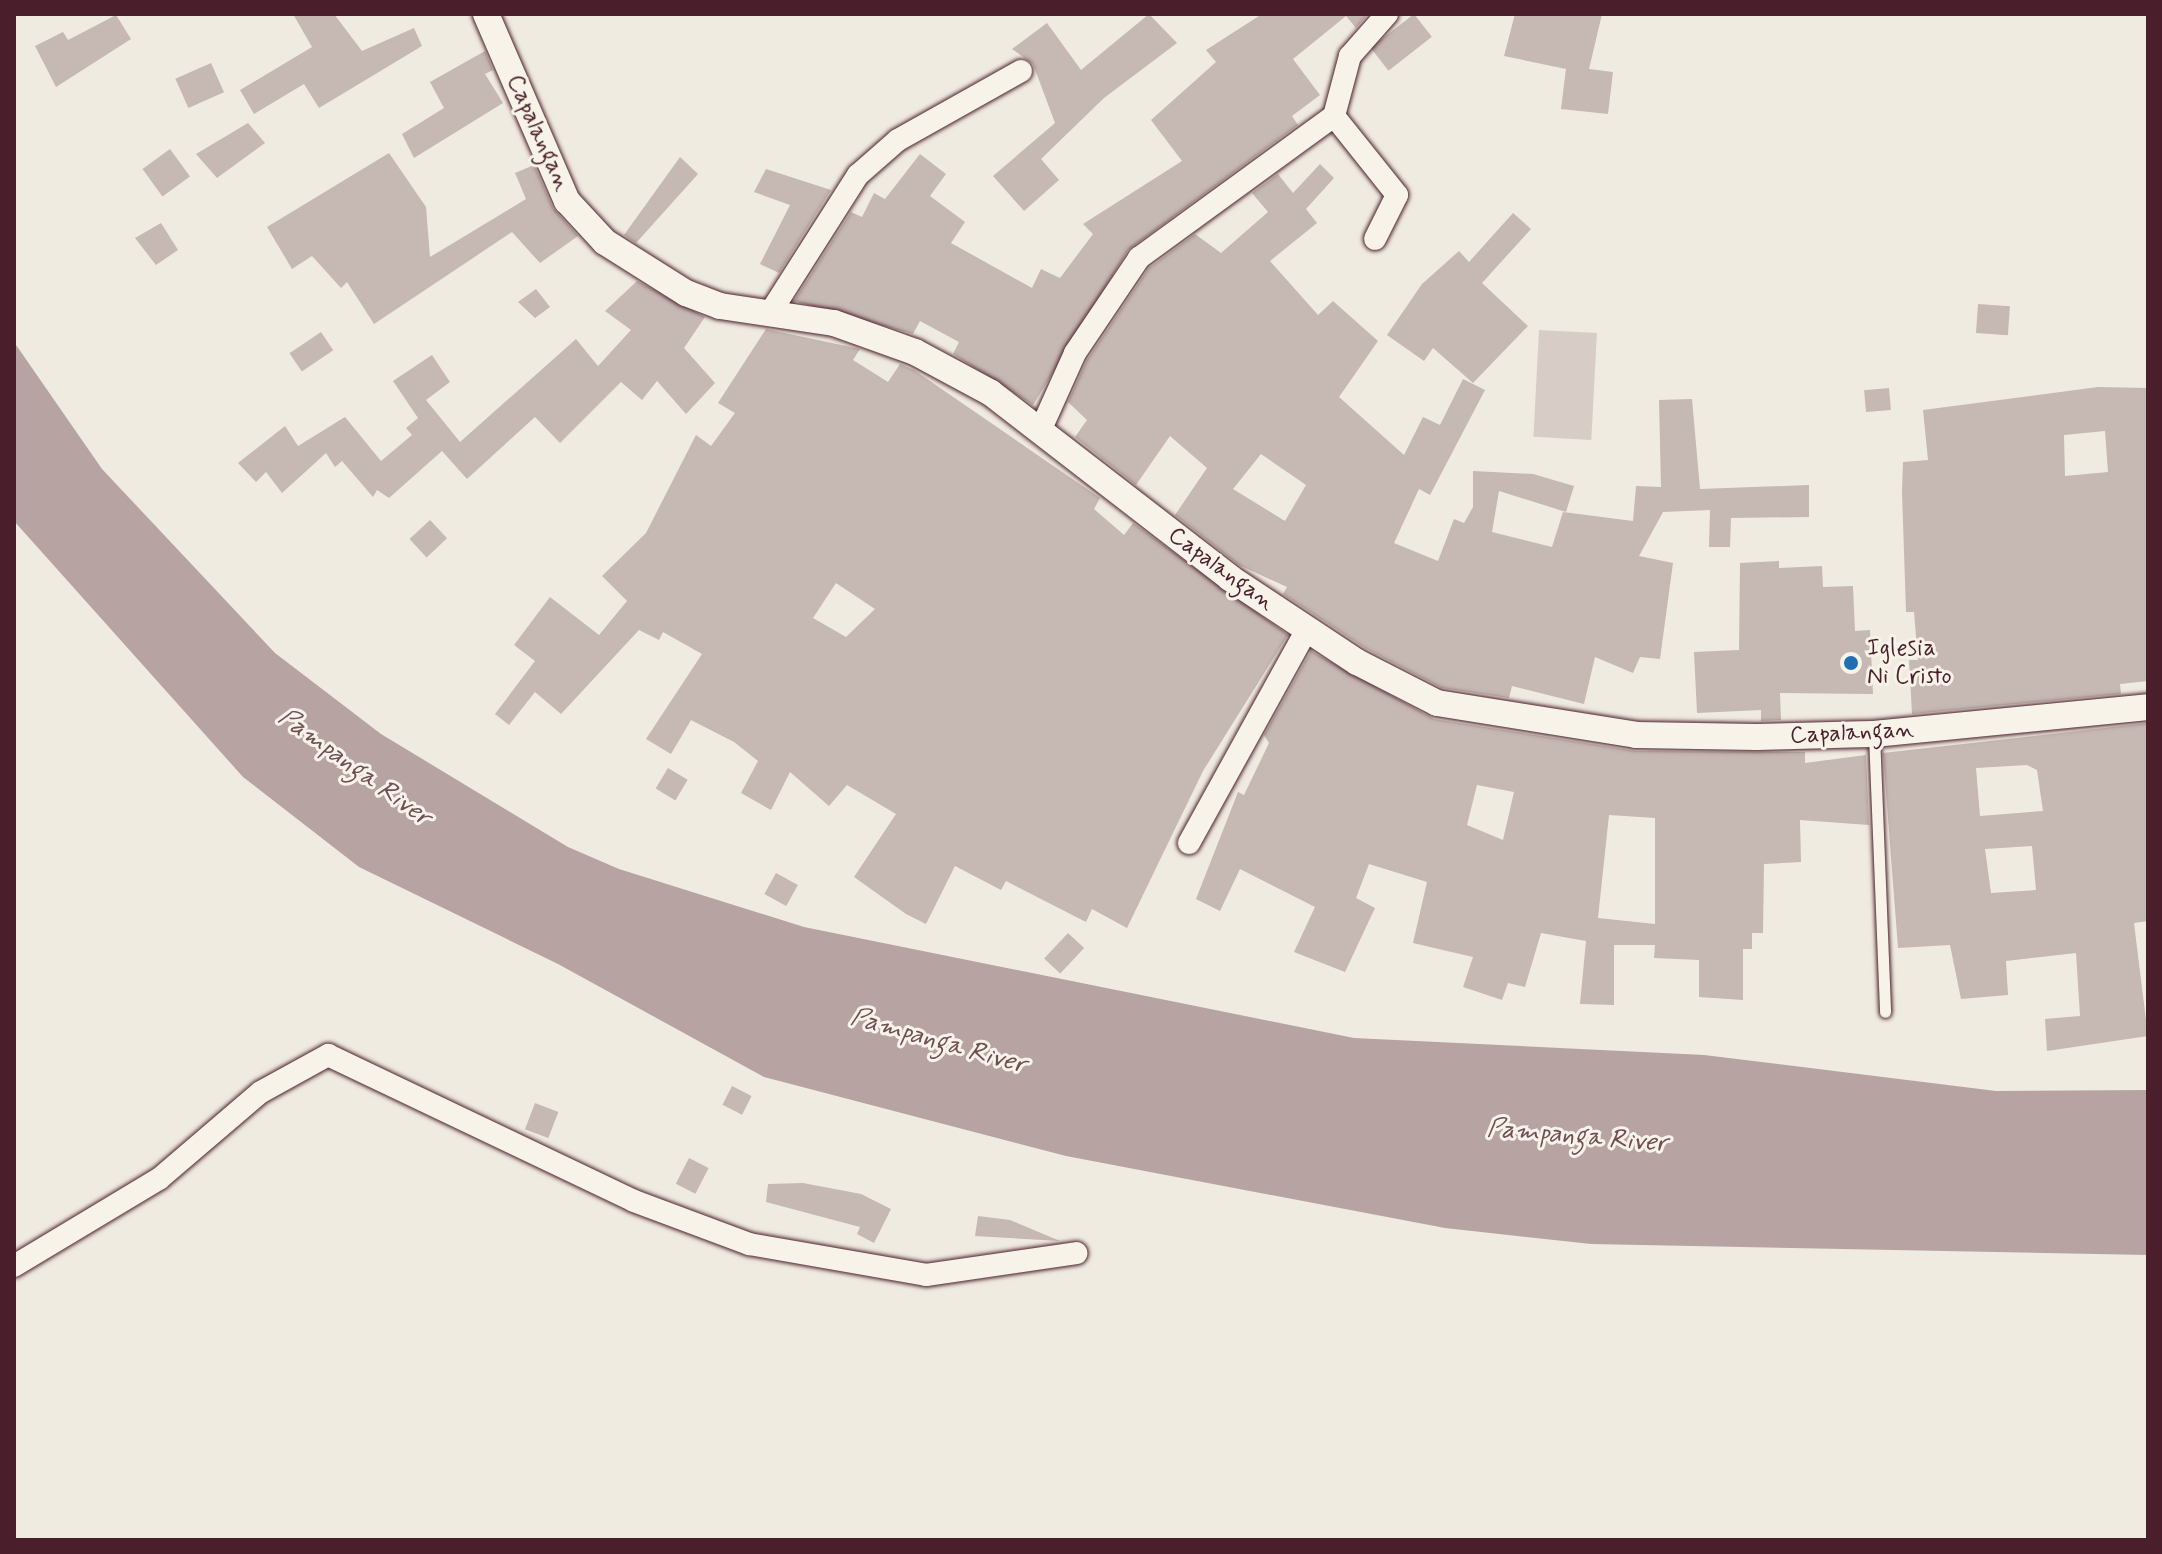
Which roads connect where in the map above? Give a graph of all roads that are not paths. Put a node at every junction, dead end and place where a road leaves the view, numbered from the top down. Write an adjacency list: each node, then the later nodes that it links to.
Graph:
1 (486, 14): 6 (street, Capalangan)
2 (1387, 14): 4 (street)
3 (1021, 71): 6 (street)
4 (1334, 116): 5 (street); 7 (street)
5 (1375, 239)
6 (770, 313): 7 (street, Capalangan)
7 (1040, 431): 8 (street, Capalangan)
8 (1306, 631): 10 (street, Capalangan); 11 (street)
9 (2148, 707): 10 (street, Capalangan)
10 (1874, 734): 12 (lane)
11 (1189, 843)
12 (1885, 1012)
13 (1076, 1253): 14 (street)
14 (14, 1266)

